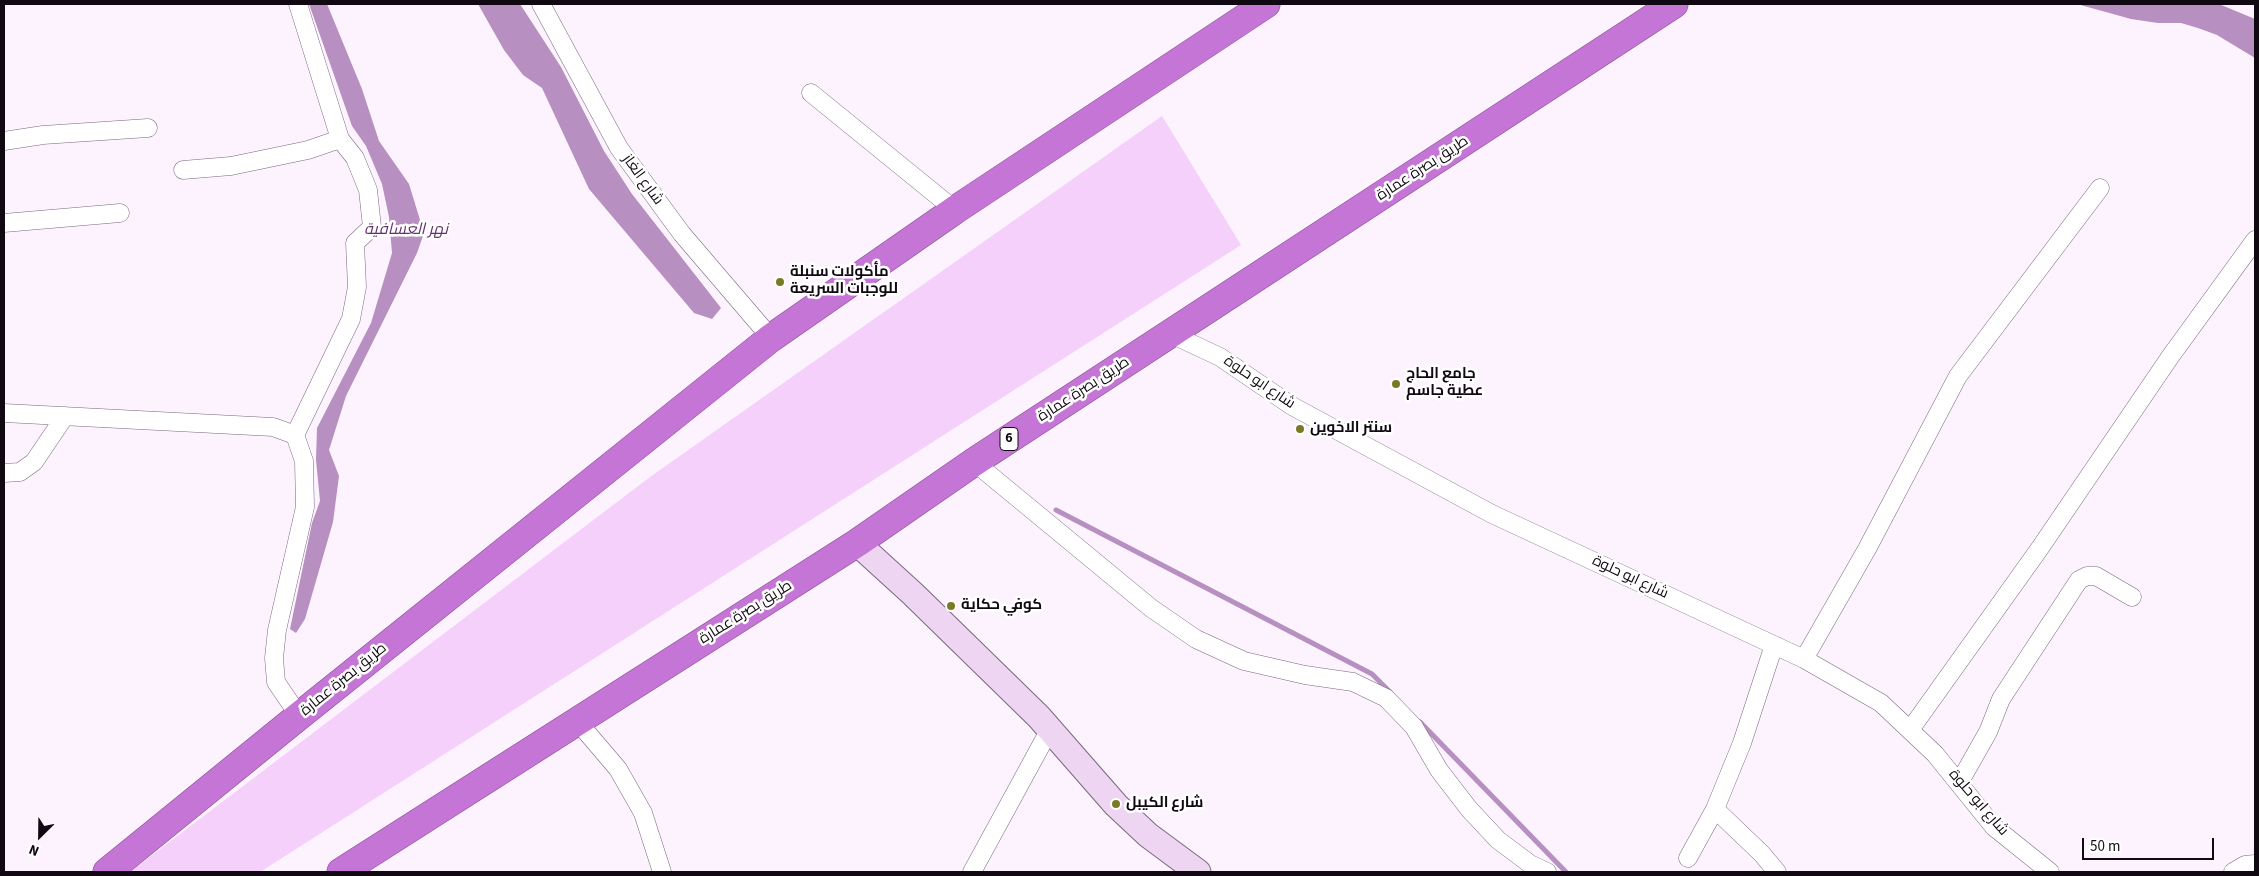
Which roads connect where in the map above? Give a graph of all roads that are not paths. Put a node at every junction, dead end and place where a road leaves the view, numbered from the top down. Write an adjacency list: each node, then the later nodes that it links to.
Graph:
1 (298, 4): 7 (street)
2 (541, 4): 16 (street, شارع الغاز)
3 (1266, 4): 11 (highway, طريق بصرة عمارة)
4 (1674, 4): 15 (highway, طريق بصرة عمارة / 6)
5 (811, 93): 11 (street)
6 (148, 128): 8 (street)
7 (340, 139): 9 (street); 19 (street)
8 (4, 141)
9 (183, 170)
10 (2100, 188): 25 (street)
11 (955, 210): 16 (highway, طريق بصرة عمارة)
12 (120, 213): 13 (street)
13 (4, 223)
14 (2255, 240): 29 (street)
15 (1172, 334): 20 (highway, طريق بصرة عمارة / 6); 24 (street, شارع ابو حلوة)
16 (771, 338): 26 (highway, طريق بصرة عمارة)
17 (4, 413): 18 (street)
18 (65, 416): 19 (street); 21 (street)
19 (295, 435): 26 (street)
20 (974, 462): 22 (highway, طريق بصرة عمارة / 6); 39 (street)
21 (4, 473)
22 (856, 543): 27 (highway, طريق بصرة عمارة / 6); 28 (street)
23 (2132, 597): 30 (street)
24 (1774, 645): 25 (street, شارع ابو حلوة); 31 (street)
25 (1804, 659): 29 (street, شارع ابو حلوة)
26 (299, 716): 34 (highway, طريق بصرة عمارة)
27 (577, 721): 35 (highway, طريق بصرة عمارة / 6); 36 (street)
28 (1050, 729): 37 (street); 38 (street)
29 (1910, 730): 30 (street, شارع ابو حلوة)
30 (1959, 783): 41 (street, شارع ابو حلوة)
31 (1715, 809): 32 (street); 40 (street)
32 (1688, 858)
33 (2255, 864): 42 (street)
34 (107, 872)
35 (341, 872)
36 (662, 872)
37 (972, 872)
38 (1198, 872)
39 (1547, 872)
40 (1777, 872)
41 (2050, 872)
42 (2233, 872)

